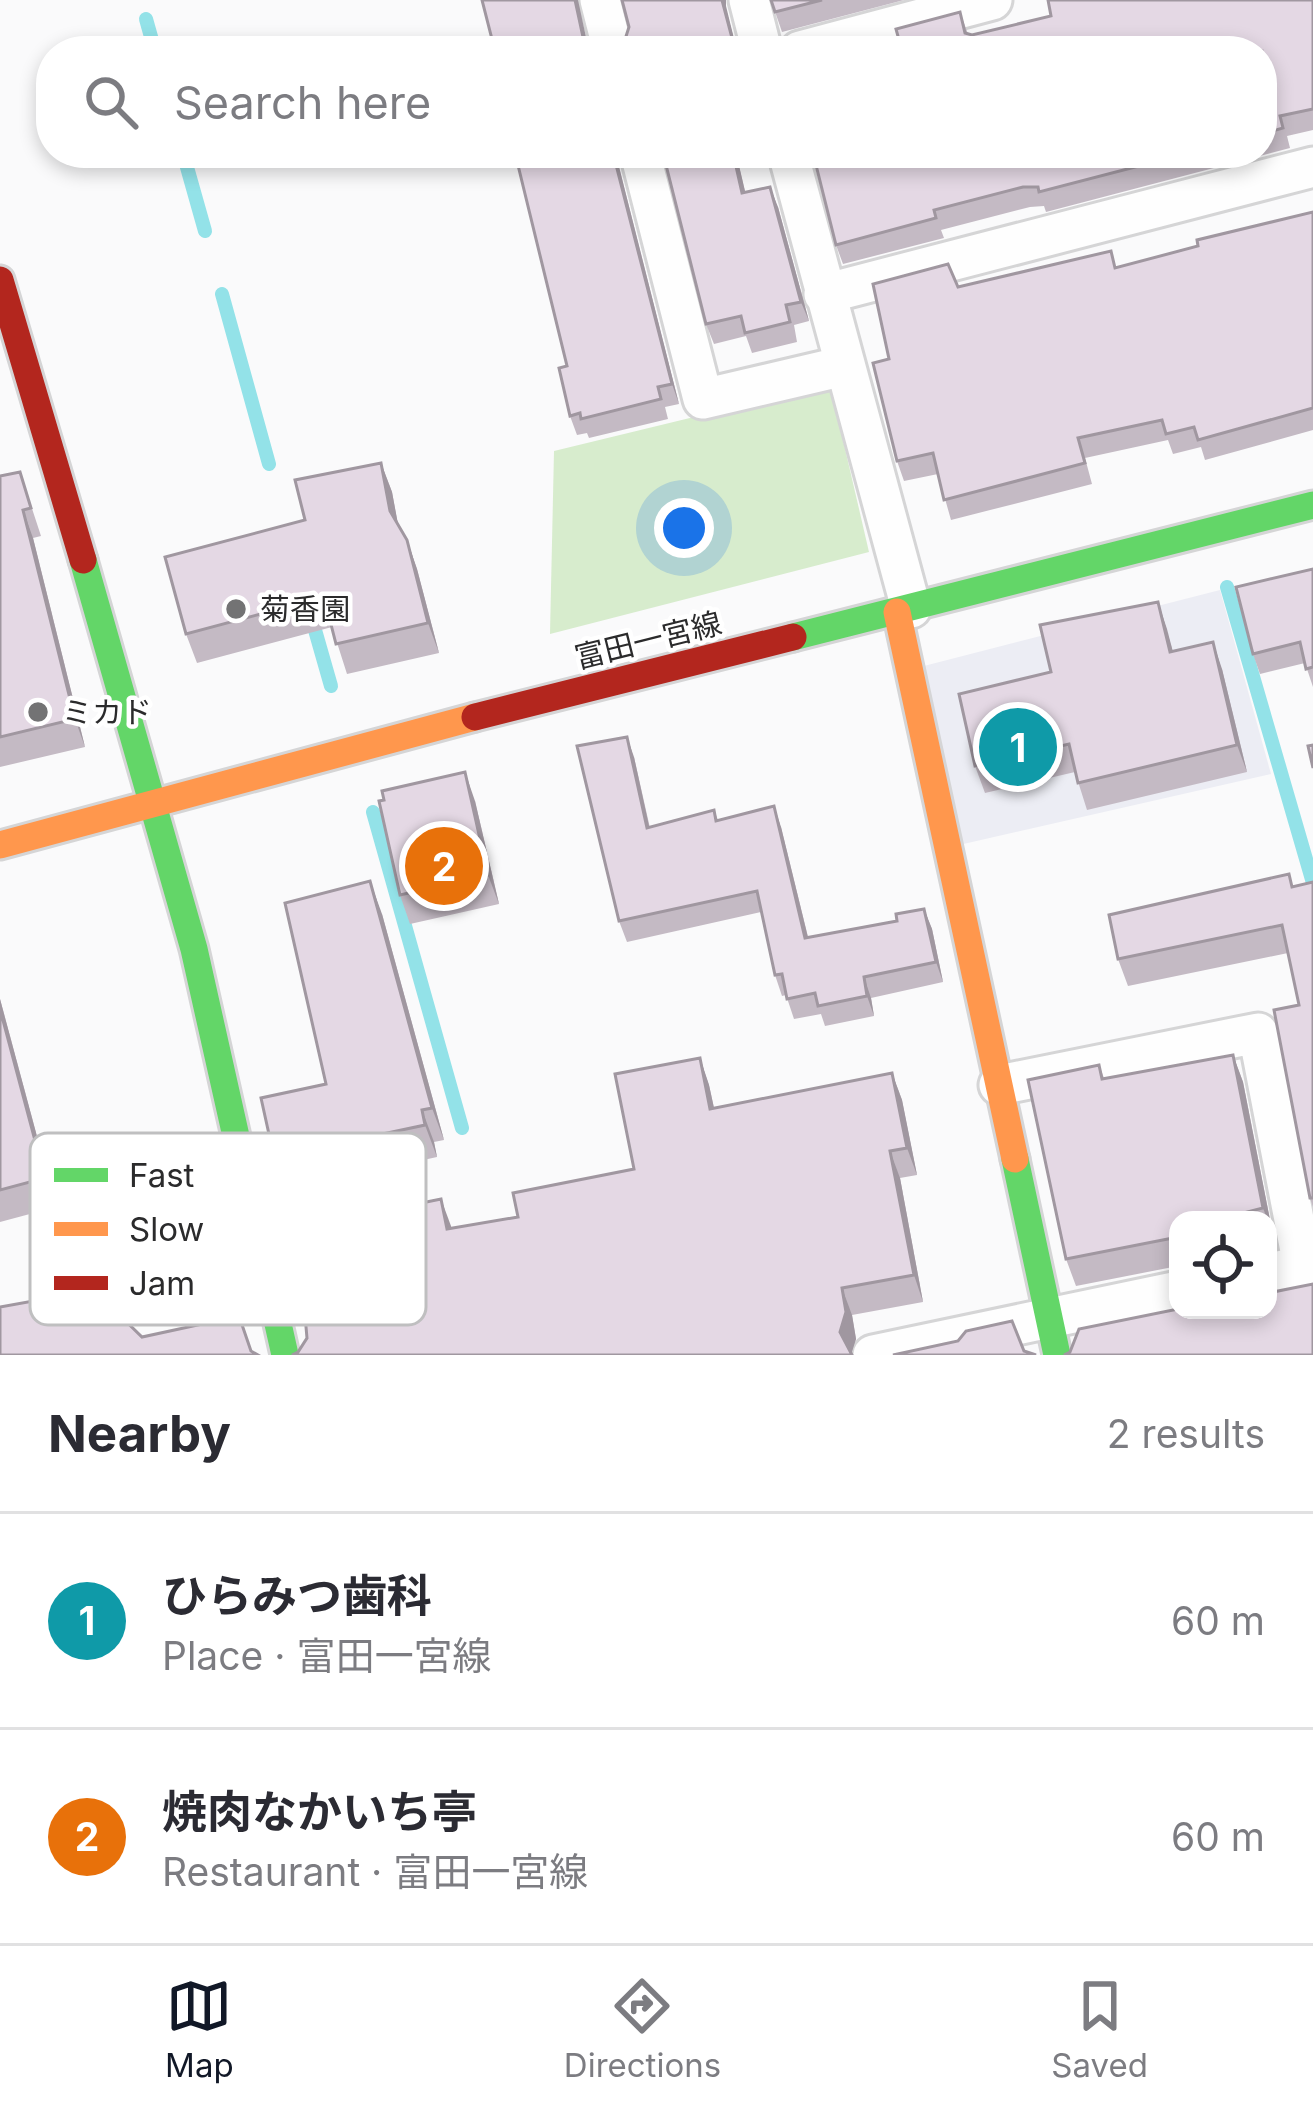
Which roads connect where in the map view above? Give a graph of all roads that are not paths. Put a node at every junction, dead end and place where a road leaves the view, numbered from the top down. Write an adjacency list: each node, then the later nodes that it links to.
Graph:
1 (600, 0): 4 (street)
2 (749, 0): 5 (street)
3 (992, 0): 6 (street)
4 (609, 36)
5 (758, 36)
6 (856, 36)
7 (1313, 167): 11 (street)
8 (644, 168): 12 (street)
9 (792, 168): 11 (street)
10 (0, 280): 15 (street)
11 (824, 295): 12 (street)
12 (844, 366): 14 (street)
13 (1313, 505): 14 (street, 富田一宮線)
14 (904, 610): 15 (street, 富田一宮線); 17 (street)
15 (152, 805): 16 (street, 富田一宮線); 18 (street)
16 (0, 845)
17 (999, 1084): 19 (street); 22 (street)
18 (238, 1133)
19 (1277, 1271)
20 (1169, 1294): 22 (street)
21 (280, 1325): 23 (street)
22 (1053, 1336): 24 (street)
23 (285, 1355)
24 (873, 1355)

